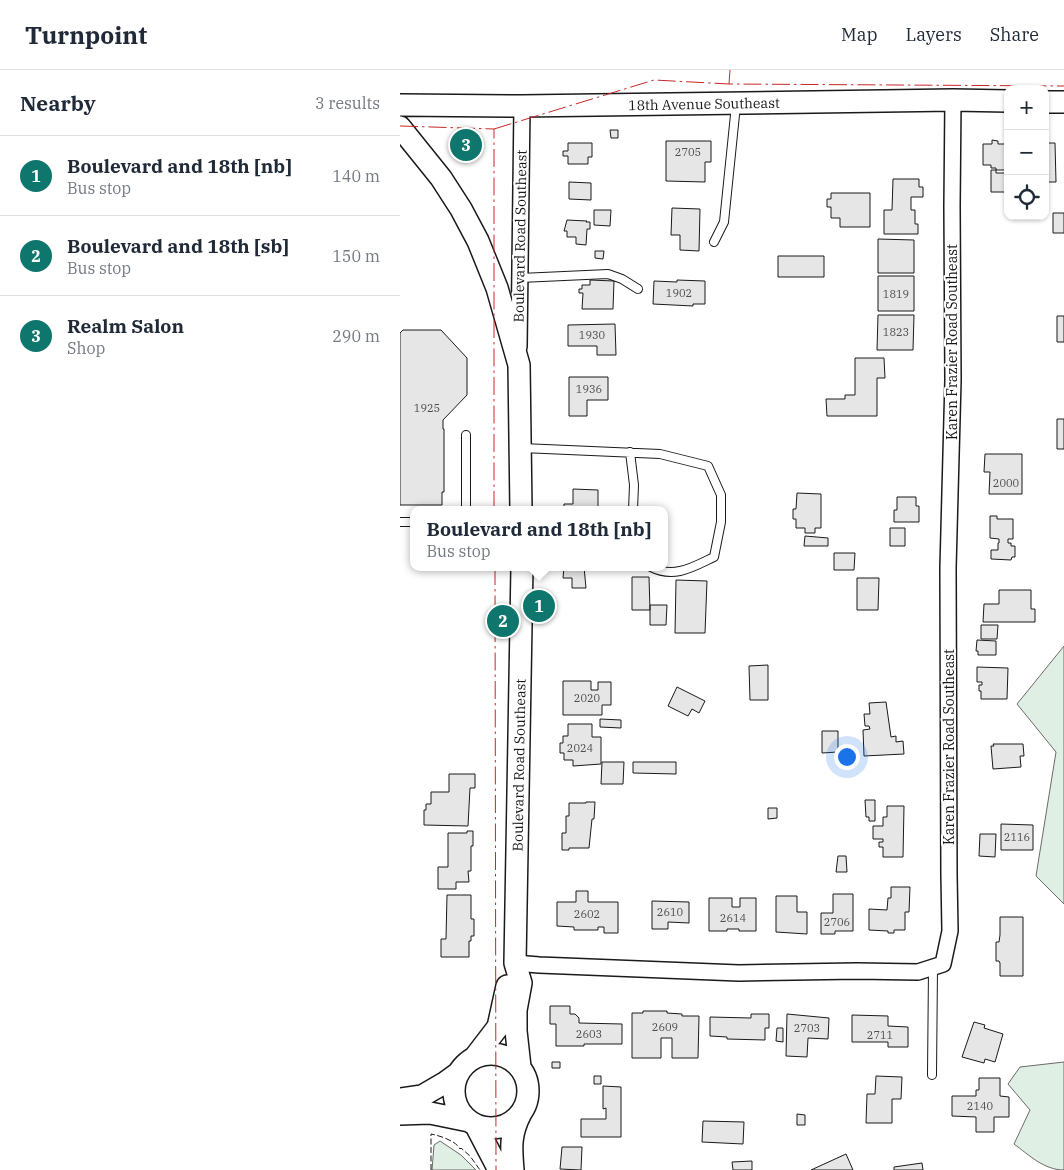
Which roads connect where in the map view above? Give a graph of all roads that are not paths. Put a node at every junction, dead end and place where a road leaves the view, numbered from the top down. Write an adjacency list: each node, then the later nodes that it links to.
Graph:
1 (953, 100): 2 (street, 18th Avenue Southeast); 5 (street, 18th Avenue Southeast); 22 (street, Karen Frazier Road Southeast)
2 (1004, 101)
3 (1049, 102): 4 (street)
4 (1064, 102)
5 (736, 103): 7 (street, 18th Avenue Southeast); 9 (lane)
6 (400, 105): 7 (street, 18th Avenue Southeast)
7 (522, 106): 10 (street, Boulevard Road Southeast)
8 (400, 127): 12 (street, Boulevard Road Southeast)
9 (714, 242)
10 (520, 278): 11 (lane); 12 (street, Boulevard Road Southeast)
11 (638, 290)
12 (519, 365): 14 (street, Boulevard Road Southeast)
13 (466, 435): 16 (lane)
14 (520, 448): 15 (lane); 17 (street, Boulevard Road Southeast)
15 (630, 452): 18 (lane); 20 (lane)
16 (466, 506)
17 (521, 506)
18 (633, 506)
19 (522, 571): 21 (street, Boulevard Road Southeast)
20 (658, 571)
21 (516, 962): 22 (street); 23 (street, Boulevard Road Southeast); 24 (street, Boulevard Road Southeast)
22 (933, 968): 26 (lane)
23 (475, 1056): 24 (street); 25 (street)
24 (520, 1067): 28 (street)
25 (457, 1074): 27 (street); 30 (street)
26 (932, 1075)
27 (400, 1099)
28 (521, 1113): 30 (street); 32 (street)
29 (400, 1114): 30 (street)
30 (473, 1123): 31 (street)
31 (499, 1170)
32 (513, 1170)

